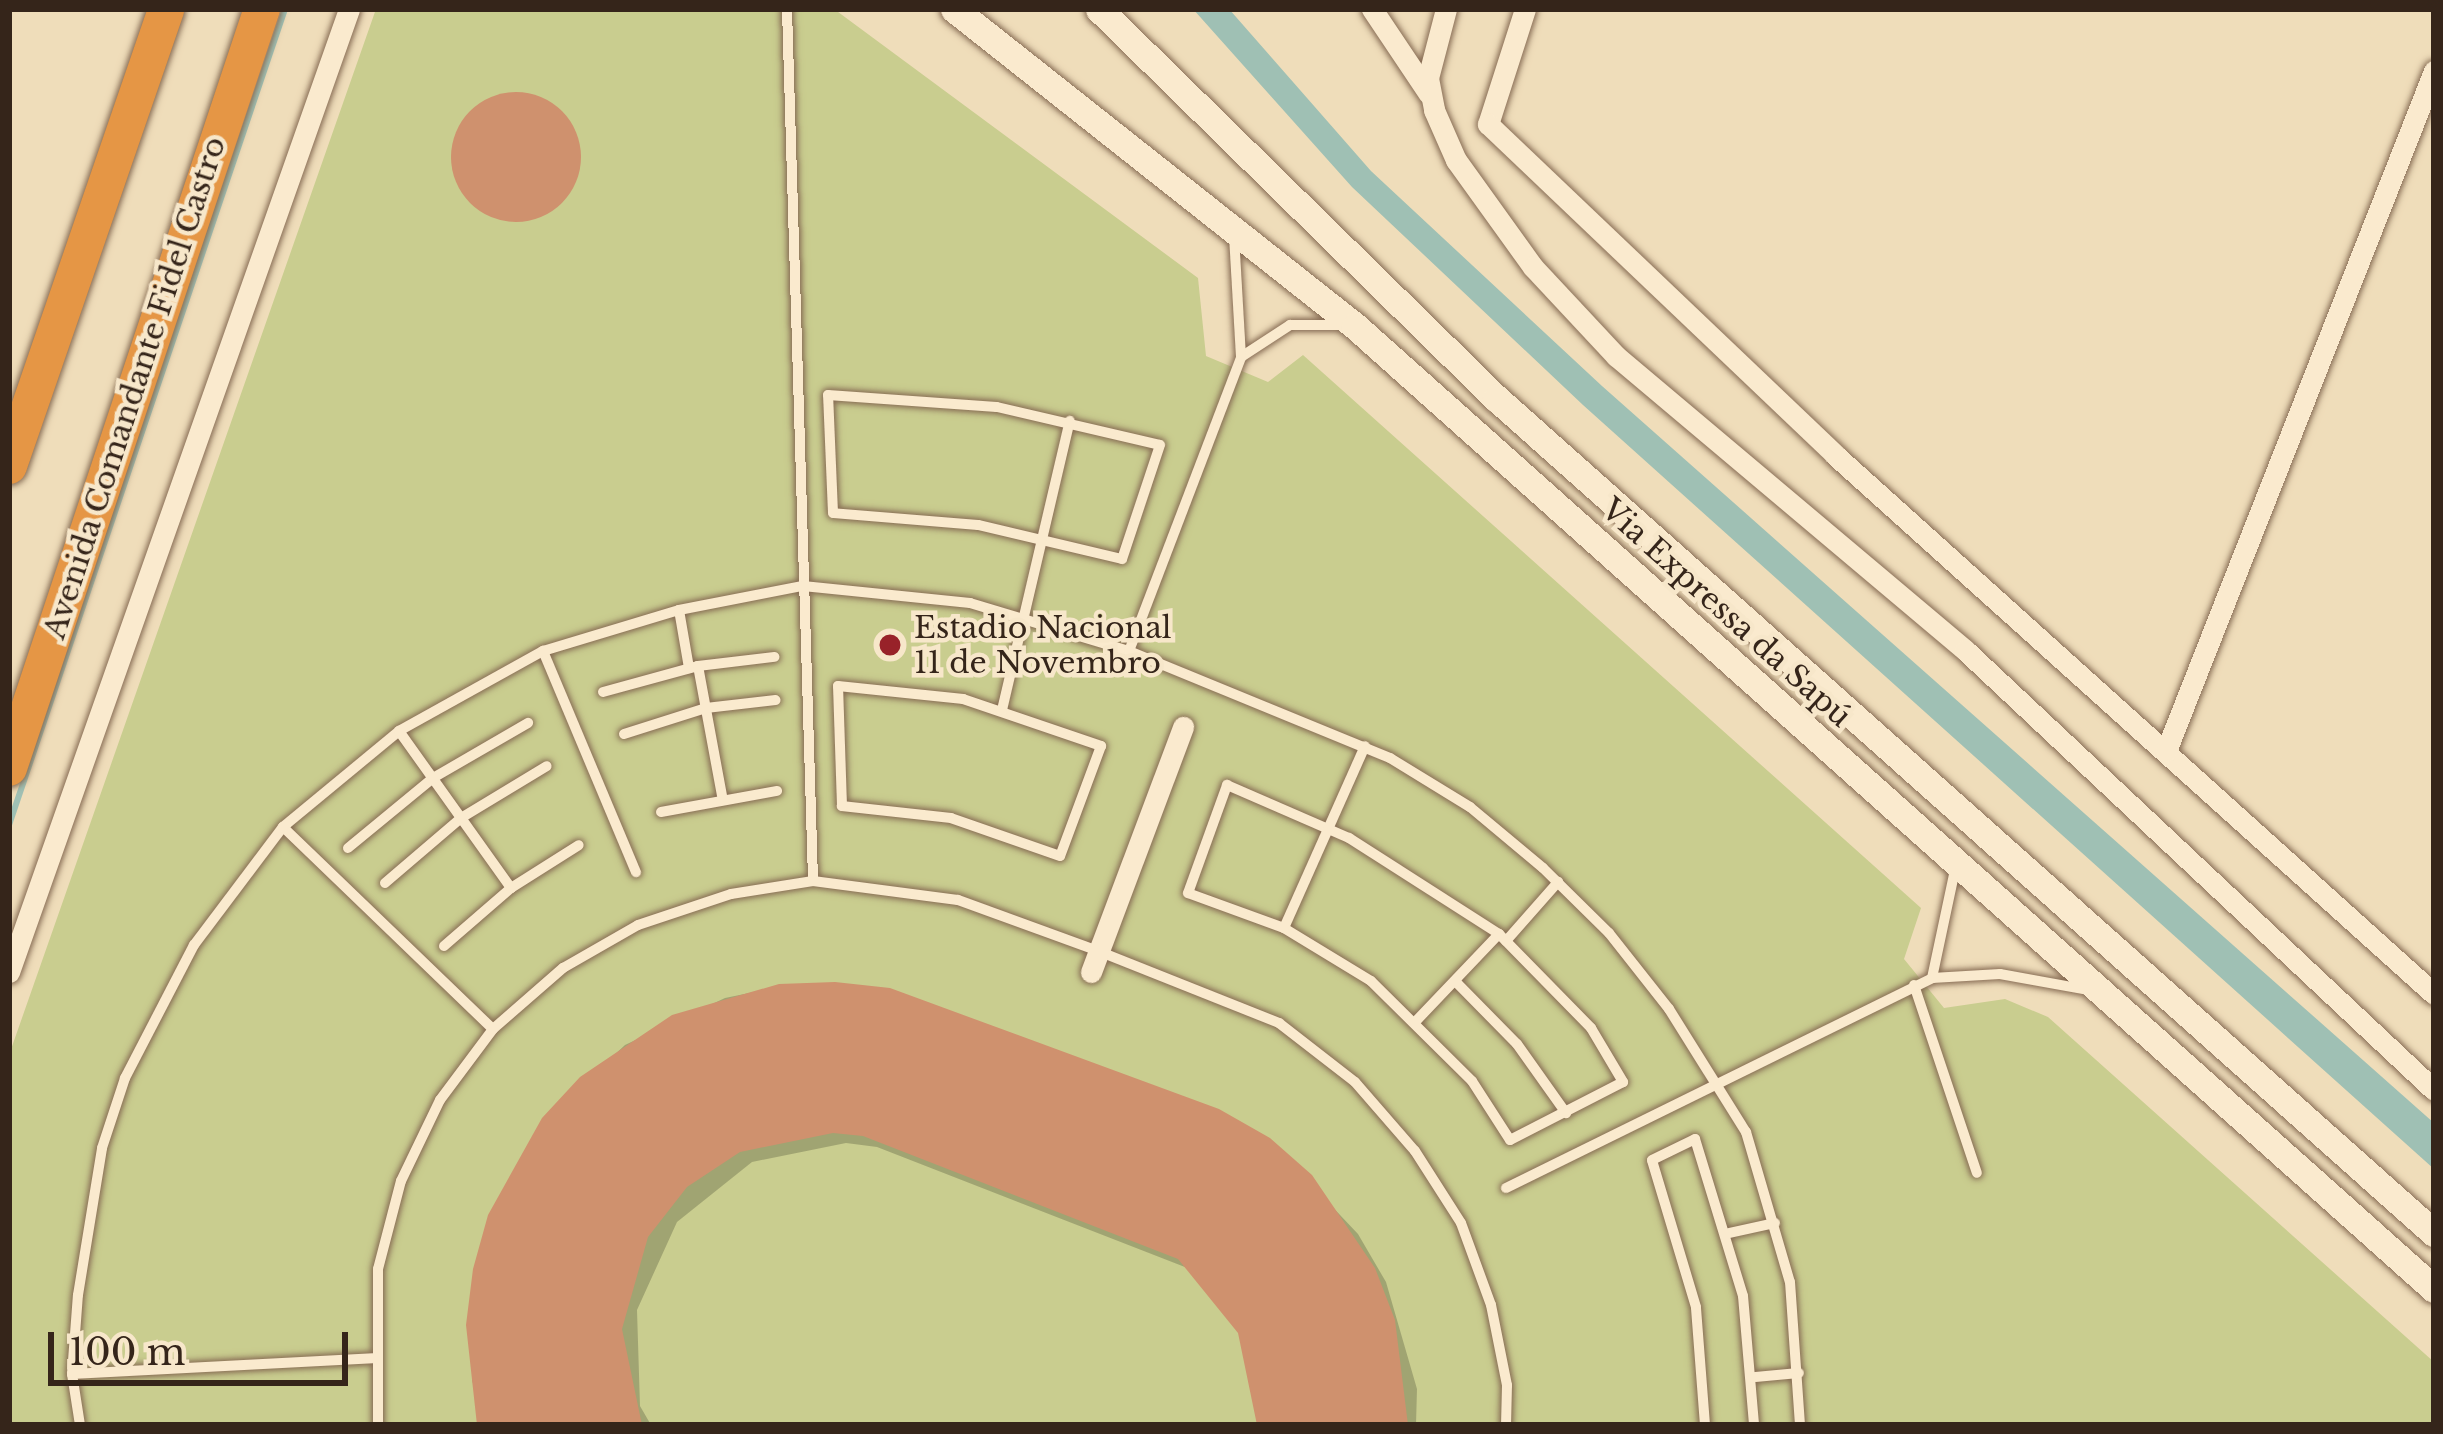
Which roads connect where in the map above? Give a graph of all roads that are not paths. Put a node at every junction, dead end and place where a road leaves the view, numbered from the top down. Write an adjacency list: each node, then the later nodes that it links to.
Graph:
1 (166, 9): 16 (highway)
2 (262, 9): 35 (highway, Avenida Comandante Fidel Castro)
3 (349, 9): 56 (street)
4 (787, 9): 18 (lane)
5 (1099, 9): 70 (main road, Via Expressa da Sapú)
6 (1372, 9): 11 (street)
7 (1446, 9): 11 (street)
8 (1525, 9): 34 (street)
9 (956, 10): 12 (main road, Via Expressa da Sapú)
10 (2434, 71): 34 (street)
11 (1429, 94): 65 (street)
12 (1232, 227): 13 (main road, Via Expressa da Sapú); 14 (lane)
13 (1355, 326): 14 (lane); 46 (main road, Via Expressa da Sapú)
14 (1241, 357): 22 (lane)
15 (1070, 421): 17 (lane); 17 (lane); 17 (lane)
16 (9, 466)
17 (1043, 536): 20 (lane)
18 (803, 586): 19 (lane); 20 (lane); 48 (lane)
19 (679, 610): 21 (lane); 24 (lane)
20 (1024, 616): 22 (lane); 28 (lane)
21 (543, 651): 31 (lane); 47 (lane)
22 (1129, 651): 33 (lane)
23 (774, 657): 24 (lane)
24 (693, 667): 25 (lane); 27 (lane)
25 (603, 692)
26 (776, 700): 27 (lane)
27 (706, 708): 32 (lane); 39 (lane)
28 (1003, 710): 28 (lane)
29 (528, 723): 37 (lane)
30 (1184, 728): 55 (street)
31 (399, 731): 37 (lane); 42 (lane)
32 (624, 734)
33 (1366, 746): 43 (lane); 49 (lane)
34 (2166, 751): 61 (street)
35 (12, 754)
36 (548, 766): 41 (lane)
37 (433, 778): 41 (lane); 45 (lane)
38 (777, 790): 39 (lane)
39 (722, 796): 40 (lane)
40 (661, 812)
41 (461, 818): 50 (lane); 51 (lane)
42 (283, 827): 63 (lane); 75 (lane)
43 (1329, 828): 52 (lane); 52 (lane); 53 (lane)
44 (579, 845): 51 (lane)
45 (348, 848)
46 (1956, 862): 57 (lane); 60 (main road, Via Expressa da Sapú)
47 (637, 872)
48 (813, 881): 55 (lane); 63 (lane)
49 (1558, 881): 53 (lane); 64 (lane)
50 (385, 883)
51 (511, 888): 54 (lane)
52 (1284, 928): 62 (lane)
53 (1503, 938): 58 (lane); 66 (lane)
54 (444, 946)
55 (1094, 962): 79 (lane)
56 (9, 972)
57 (1932, 978): 59 (lane); 60 (lane)
58 (1455, 981): 62 (lane); 66 (lane)
59 (1915, 985): 64 (lane); 67 (lane)
60 (2105, 993): 72 (main road, Via Expressa da Sapú)
61 (2434, 994)
62 (1417, 1020): 66 (lane)
63 (493, 1029): 73 (lane)
64 (1719, 1086): 68 (lane); 69 (lane)
65 (2434, 1090)
66 (1566, 1113)
67 (1977, 1173)
68 (1506, 1188)
69 (1774, 1223): 71 (lane); 74 (lane)
70 (2434, 1233)
71 (1729, 1234): 76 (lane); 80 (lane)
72 (2434, 1289)
73 (373, 1358): 75 (lane); 78 (lane)
74 (1799, 1373): 76 (lane); 82 (lane)
75 (72, 1374): 77 (lane)
76 (1755, 1377): 81 (lane)
77 (80, 1425)
78 (378, 1425)
79 (1506, 1425)
80 (1705, 1425)
81 (1754, 1425)
82 (1799, 1425)

